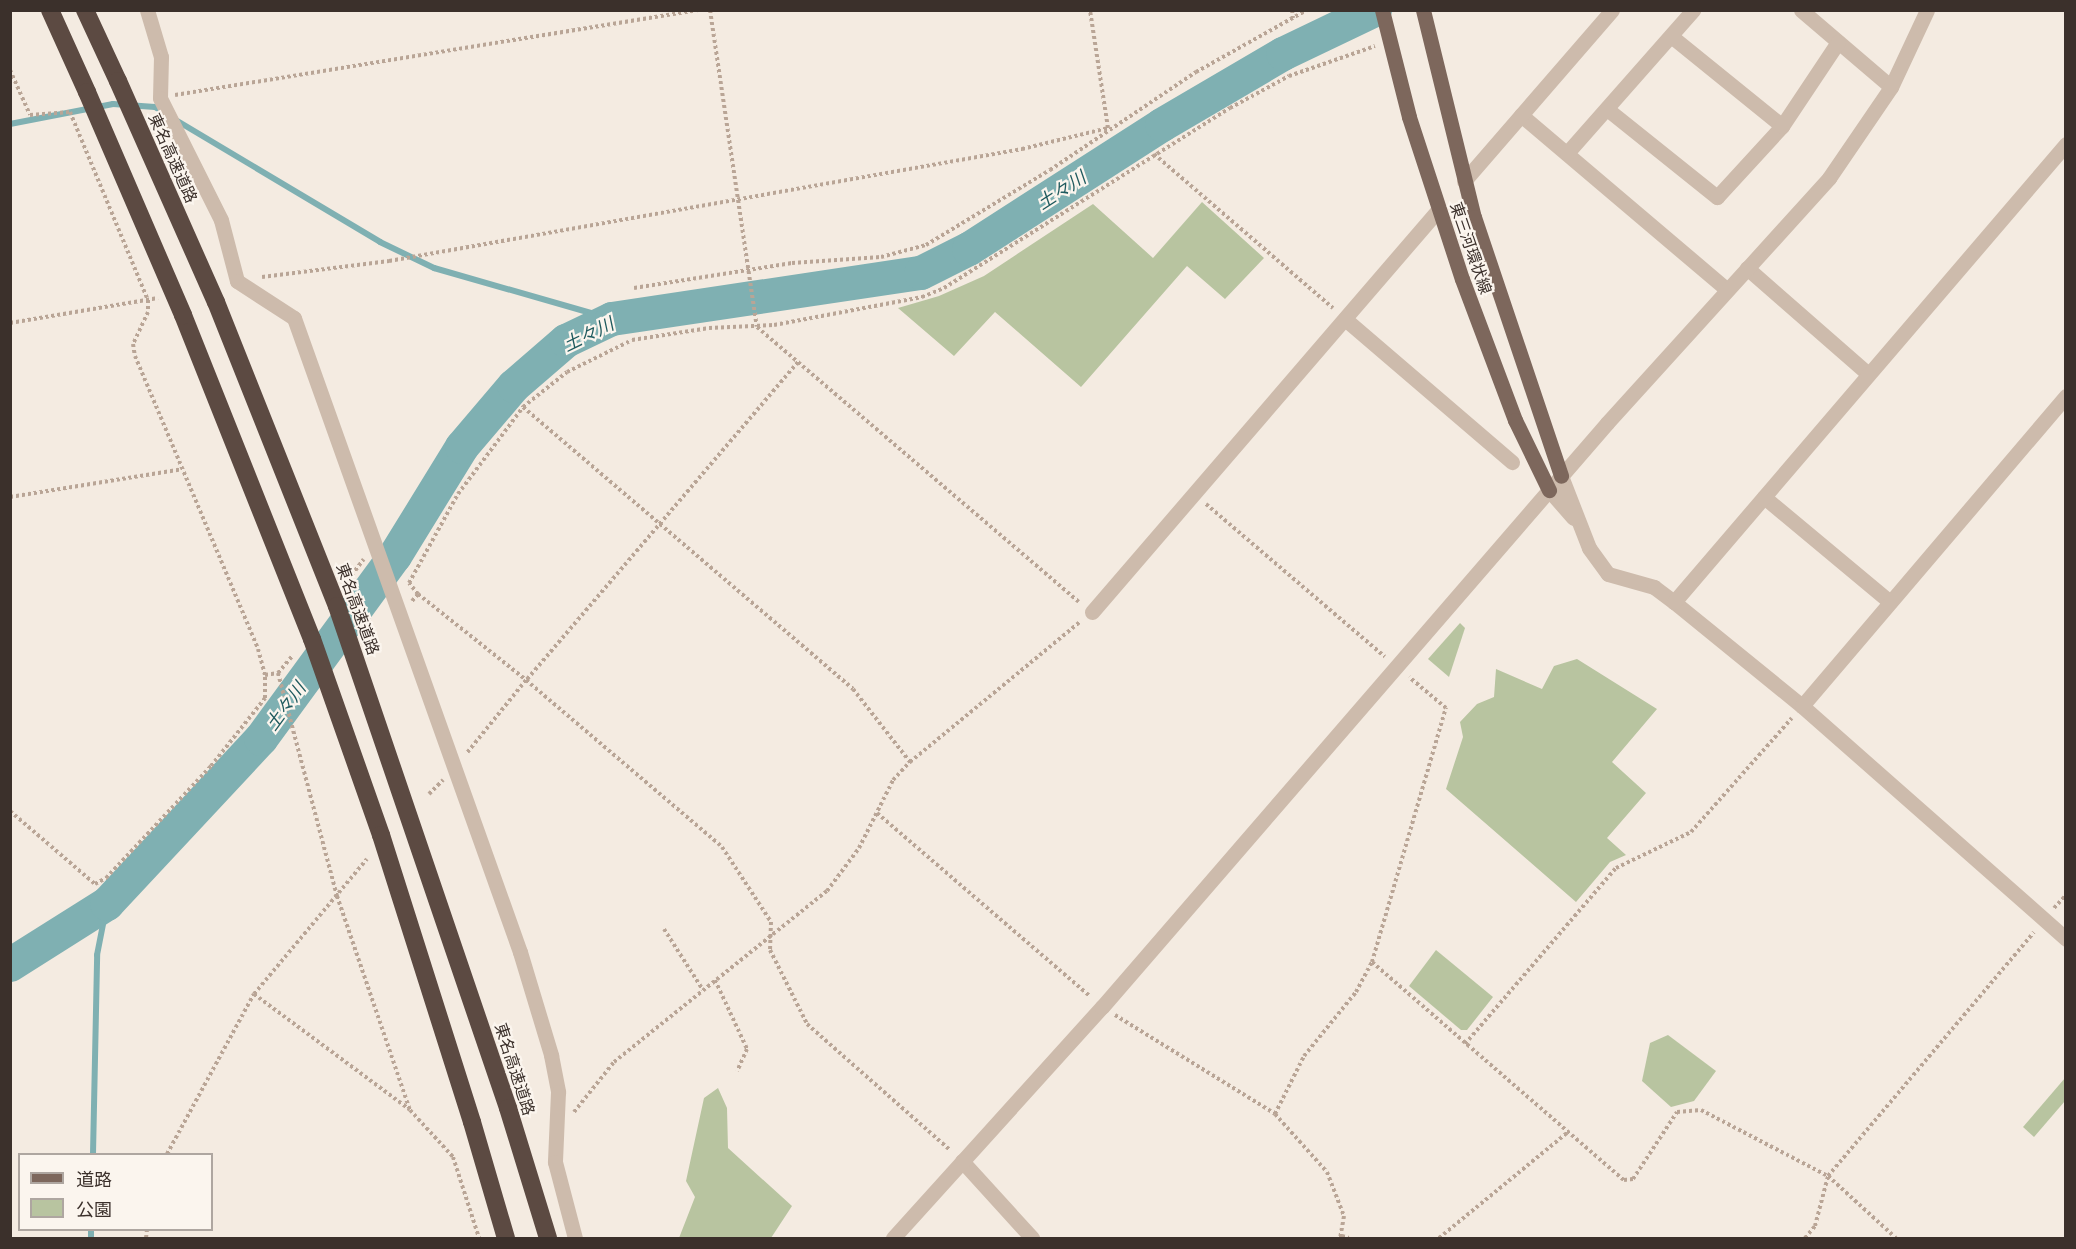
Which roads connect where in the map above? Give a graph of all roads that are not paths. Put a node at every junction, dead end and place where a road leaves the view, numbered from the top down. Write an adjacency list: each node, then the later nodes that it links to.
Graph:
1 (50, 10): 36 (highway, bridge)
2 (85, 10): 37 (highway, 東名高速道路, bridge)
3 (147, 10): 38 (street)
4 (1423, 10): 18 (main road, 東三河環状線)
5 (1612, 10): 14 (street)
6 (1693, 10): 10 (street)
7 (1801, 10): 11 (street)
8 (1927, 10): 12 (street)
9 (1384, 18): 19 (main road, 東三河環状線)
10 (1671, 36): 13 (street); 15 (street)
11 (1838, 42): 12 (street); 15 (street)
12 (1891, 87): 20 (street)
13 (1607, 109): 15 (street); 17 (street)
14 (1521, 115): 17 (street); 18 (street)
15 (1782, 126)
16 (2066, 144): 23 (street)
17 (1567, 153): 21 (street)
18 (1464, 181): 26 (main road, 東三河環状線)
19 (1438, 210): 22 (street); 27 (main road, 東三河環状線)
20 (1747, 268): 21 (street); 23 (street)
21 (1727, 290): 26 (street)
22 (1345, 319): 25 (street); 32 (street)
23 (1867, 373): 28 (street)
24 (2066, 396): 31 (street)
25 (1512, 462)
26 (1561, 476): 27 (street); 29 (street)
27 (1549, 490): 29 (street); 35 (street)
28 (1764, 497): 30 (street); 31 (street)
29 (1580, 528): 30 (street)
30 (1674, 602): 33 (street)
31 (1890, 602): 33 (street)
32 (1092, 612)
33 (1802, 706): 34 (street)
34 (2066, 939)
35 (962, 1161): 39 (street); 40 (street)
36 (506, 1239)
37 (548, 1239)
38 (575, 1239)
39 (893, 1239)
40 (1032, 1239)

